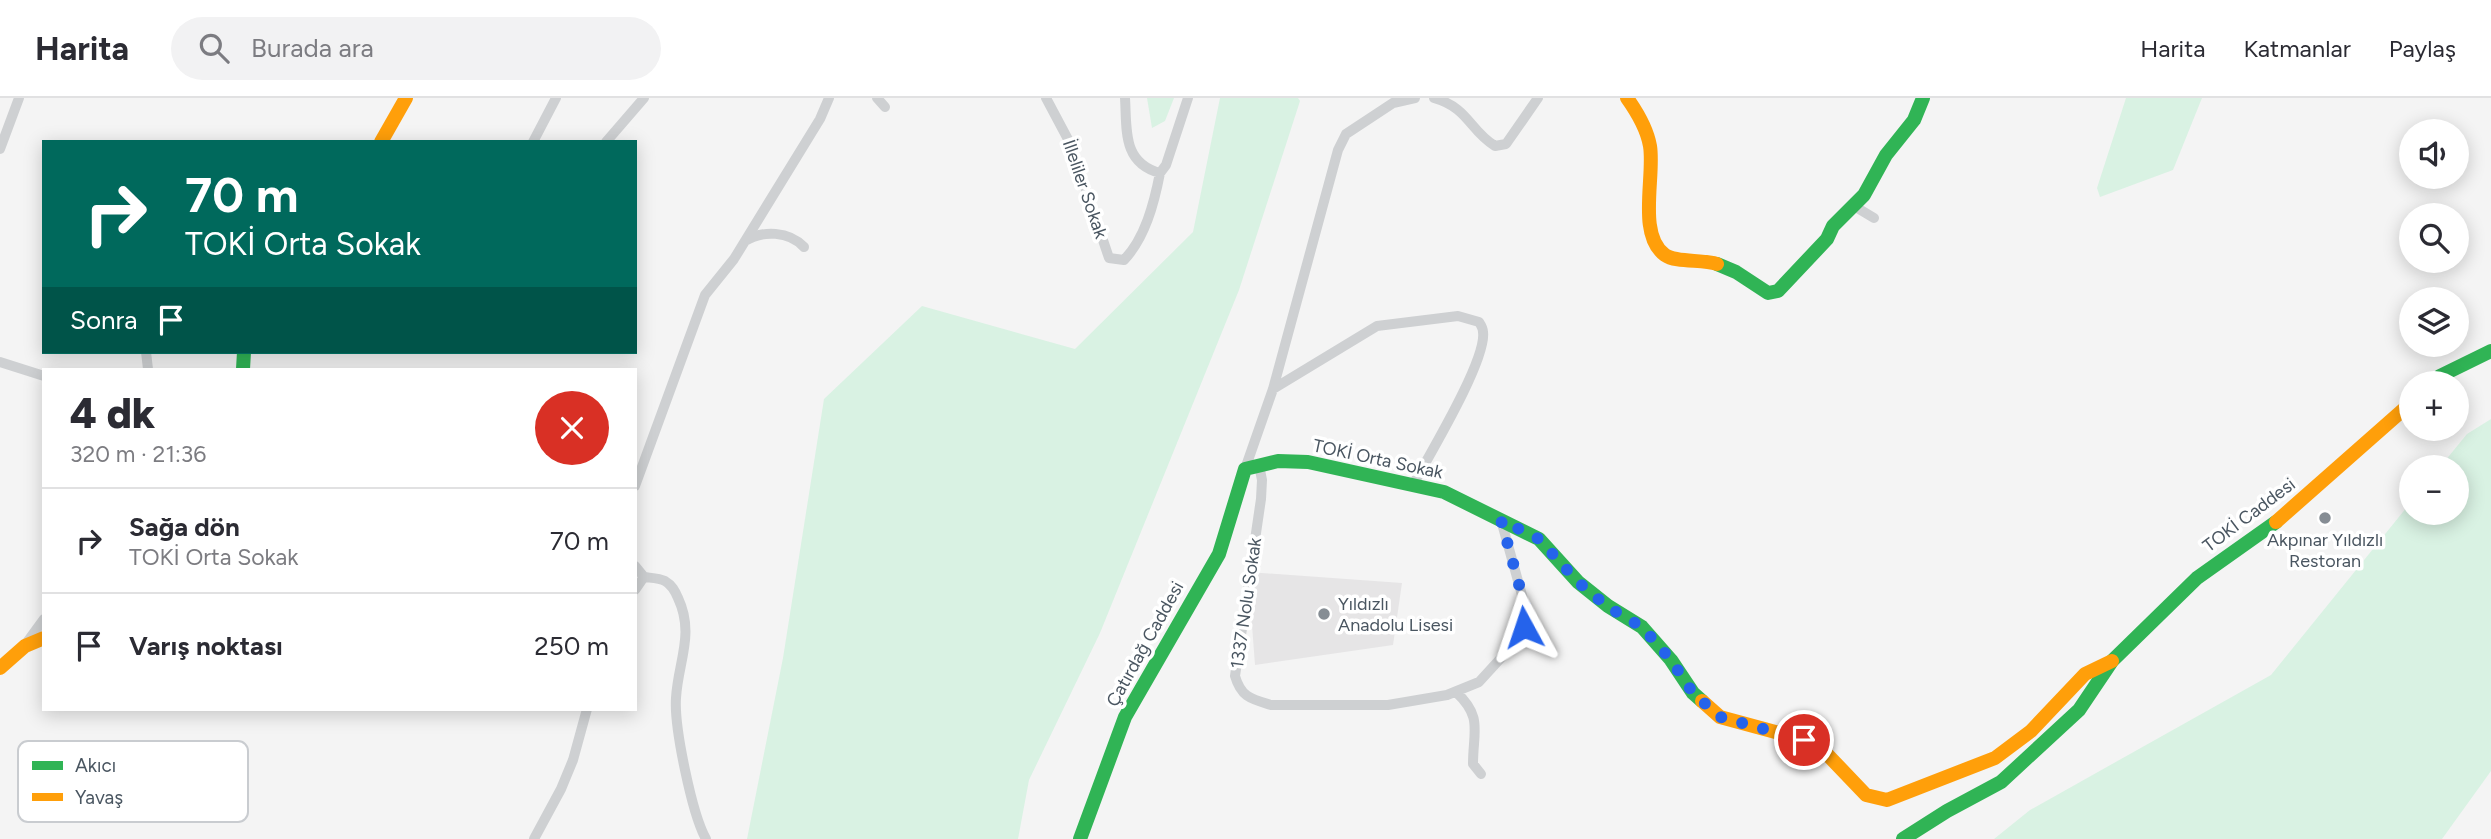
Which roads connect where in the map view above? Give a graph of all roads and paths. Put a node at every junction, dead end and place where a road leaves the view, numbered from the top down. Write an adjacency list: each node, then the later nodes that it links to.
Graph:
1 (19, 98): 19 (street)
2 (406, 98): 16 (street)
3 (556, 98): 17 (street)
4 (643, 98): 18 (street)
5 (829, 98): 23 (street)
6 (877, 98): 15 (street)
7 (1046, 98): 20 (street, İlleliler Sokak)
8 (1125, 98): 20 (street)
9 (1188, 98): 20 (street)
10 (1415, 98): 29 (street)
11 (1434, 98): 12 (street)
12 (1538, 98)
13 (1628, 98): 21 (street)
14 (1923, 98): 21 (street)
15 (885, 107)
16 (382, 140)
17 (534, 140)
18 (608, 140)
19 (0, 149)
20 (1160, 173)
21 (1854, 206): 22 (street)
22 (1874, 218)
23 (744, 242): 24 (street); 32 (street)
24 (804, 247)
25 (2491, 351): 27 (street)
26 (0, 362): 28 (street)
27 (2450, 371)
28 (42, 375)
29 (1273, 389): 31 (street); 33 (street)
30 (2399, 414): 41 (street, TOKİ Caddesi)
31 (1252, 467): 33 (street, TOKİ Orta Sokak); 43 (street, 1337 Nolu Sokak); 48 (street, Çatırdağ Caddesi)
32 (637, 481)
33 (1413, 485): 34 (street, TOKİ Orta Sokak)
34 (1501, 520): 41 (street, TOKİ Orta Sokak); 43 (street, 1337 Nolu Sokak)
35 (637, 568): 36 (street)
36 (644, 577): 37 (street); 47 (street)
37 (637, 587)
38 (42, 622): 40 (street)
39 (42, 639): 40 (street)
40 (25, 646): 42 (street)
41 (2112, 661): 49 (street)
42 (0, 668)
43 (1456, 692): 45 (street)
44 (586, 711): 46 (street)
45 (1481, 774)
46 (534, 839)
47 (706, 839)
48 (1080, 839)
49 (1903, 839)

